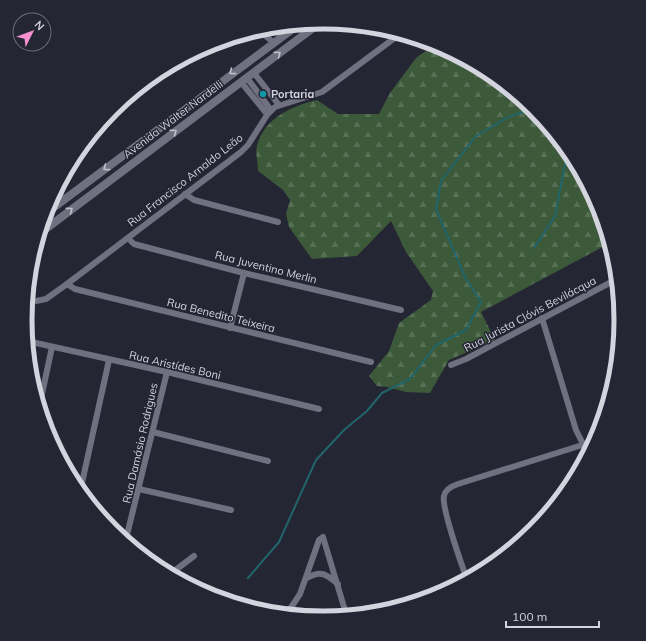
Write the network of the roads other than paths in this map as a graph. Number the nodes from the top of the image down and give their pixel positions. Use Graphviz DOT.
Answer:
graph roads {
  1 [pos="311,30"];
  2 [pos="289,31"];
  3 [pos="265,35"];
  4 [pos="394,38"];
  5 [pos="273,42"];
  6 [pos="258,53"];
  7 [pos="247,78"];
  8 [pos="273,110"];
  9 [pos="185,194"];
  10 [pos="55,206"];
  11 [pos="278,222"];
  12 [pos="47,228"];
  13 [pos="128,238"];
  14 [pos="244,273"];
  15 [pos="612,282"];
  16 [pos="67,284"];
  17 [pos="36,301"];
  18 [pos="401,310"];
  19 [pos="542,318"];
  20 [pos="230,328"];
  21 [pos="32,342"];
  22 [pos="52,347"];
  23 [pos="109,360"];
  24 [pos="371,362"];
  25 [pos="450,365"];
  26 [pos="167,372"];
  27 [pos="41,397"];
  28 [pos="319,409"];
  29 [pos="153,432"];
  30 [pos="587,443"];
  31 [pos="583,444"];
  32 [pos="268,460"];
  33 [pos="82,483"];
  34 [pos="139,489"];
  35 [pos="231,510"];
  36 [pos="128,537"];
  37 [pos="194,556"];
  38 [pos="174,571"];
  39 [pos="465,575"];
  40 [pos="307,578"];
  41 [pos="338,584"];
  42 [pos="291,610"];
  43 [pos="346,611"];
  7 -- 1 [label="street, Avenida Walter Nardelli, one-way"];
  2 -- 5 [label="street, Avenida Walter Nardelli"];
  3 -- 5 [label="street"];
  4 -- 8 [label="street"];
  5 -- 6 [label="street, Avenida Walter Nardelli"];
  6 -- 7 [label="street"];
  6 -- 10 [label="street, Avenida Walter Nardelli, one-way"];
  7 -- 8 [label="street"];
  7 -- 8 [label="street"];
  12 -- 7 [label="street, Avenida Walter Nardelli, one-way"];
  8 -- 9 [label="street, Rua Francisco Arnaldo Leão"];
  9 -- 11 [label="street"];
  9 -- 13 [label="street, Rua Francisco Arnaldo Leão"];
  13 -- 14 [label="street, Rua Juventino Merlin"];
  13 -- 16 [label="street, Rua Francisco Arnaldo Leão"];
  14 -- 18 [label="street, Rua Juventino Merlin"];
  14 -- 20 [label="street"];
  15 -- 19 [label="street, Rua Jurista Clóvis Bevilácqua"];
  16 -- 17 [label="street, Rua Francisco Arnaldo Leão"];
  16 -- 20 [label="street, Rua Benedito Teixeira"];
  19 -- 25 [label="street, Rua Jurista Clóvis Bevilácqua"];
  19 -- 31 [label="street"];
  20 -- 24 [label="street, Rua Benedito Teixeira"];
  21 -- 22 [label="street, Rua Aristídes Boni"];
  22 -- 23 [label="street, Rua Aristídes Boni"];
  22 -- 27 [label="street"];
  23 -- 26 [label="street, Rua Aristídes Boni"];
  23 -- 33 [label="street"];
  26 -- 28 [label="street, Rua Aristídes Boni"];
  26 -- 29 [label="street, Rua Damásio Rodrigues"];
  29 -- 32 [label="street"];
  29 -- 34 [label="street, Rua Damásio Rodrigues"];
  30 -- 31 [label="street"];
  31 -- 39 [label="street"];
  34 -- 35 [label="street"];
  34 -- 36 [label="street, Rua Damásio Rodrigues"];
  37 -- 38 [label="street"];
  40 -- 41 [label="street"];
  40 -- 41 [label="street"];
  40 -- 42 [label="street"];
  41 -- 43 [label="street"];
}
